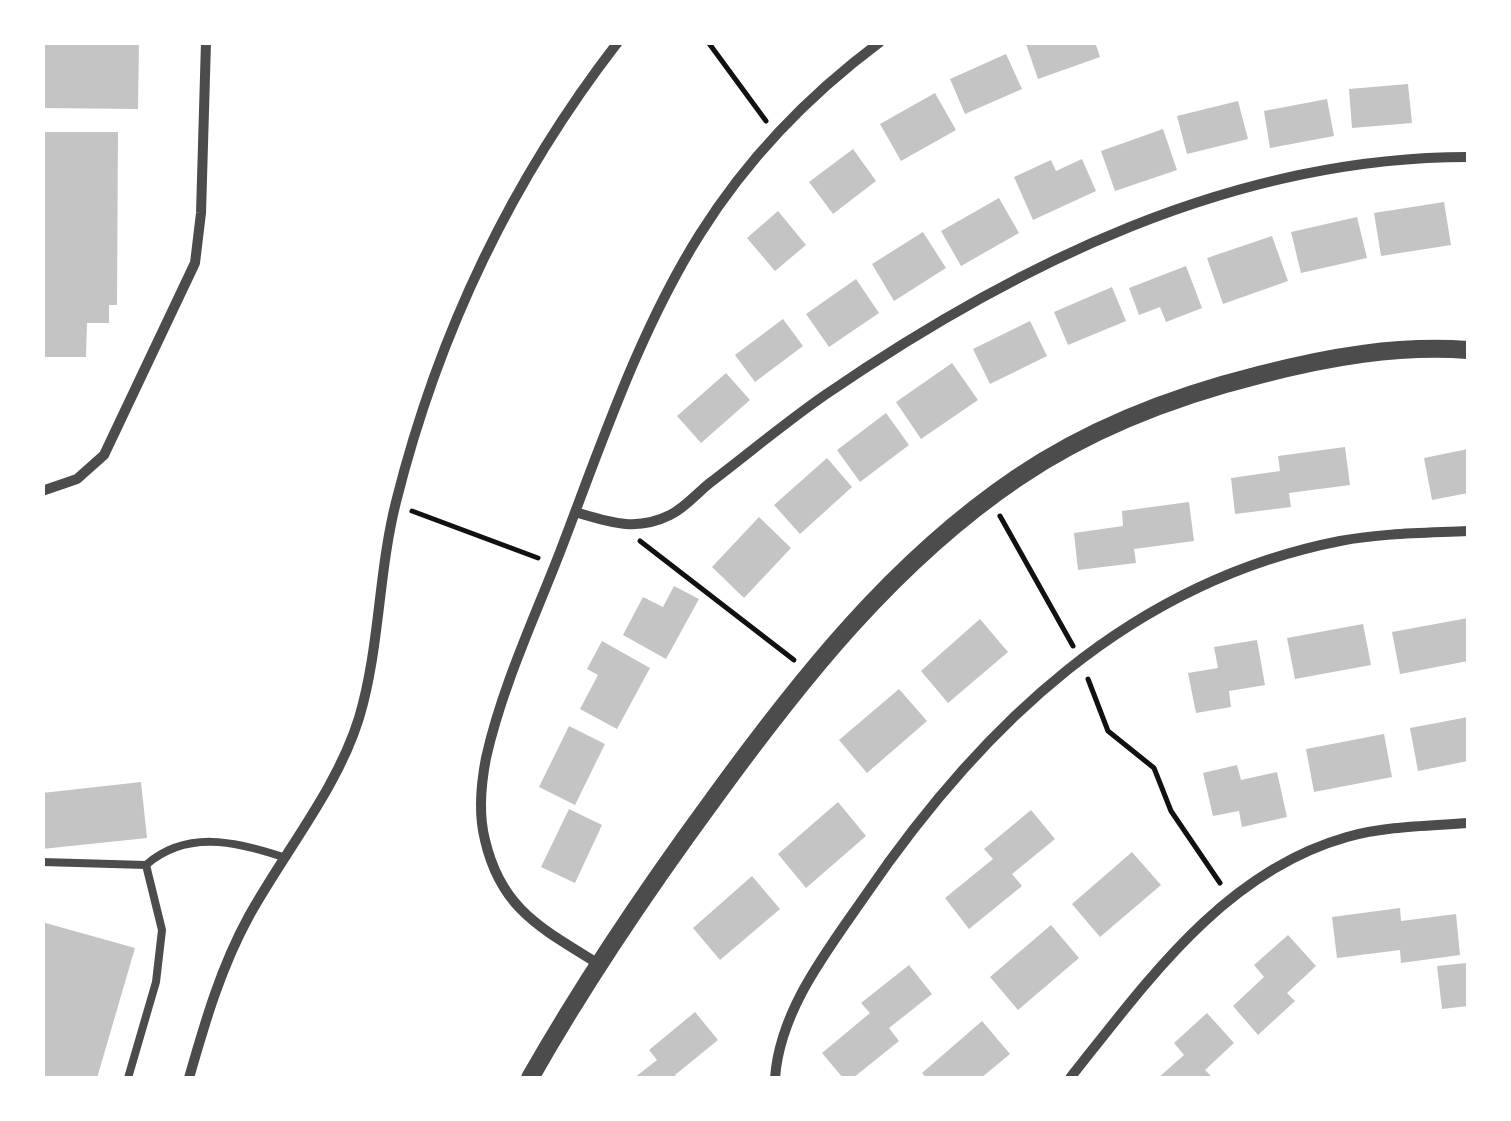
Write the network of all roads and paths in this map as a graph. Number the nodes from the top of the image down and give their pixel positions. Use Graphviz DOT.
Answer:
graph roads {
  1 [pos="206,42"];
  2 [pos="618,42"];
  3 [pos="708,42"];
  4 [pos="880,42"];
  5 [pos="776,135"];
  6 [pos="1468,157"];
  7 [pos="1468,350"];
  8 [pos="42,491"];
  9 [pos="990,498"];
  10 [pos="396,505"];
  11 [pos="575,512"];
  12 [pos="620,526"];
  13 [pos="1468,531"];
  14 [pos="555,564"];
  15 [pos="1081,660"];
  16 [pos="808,671"];
  17 [pos="1468,823"];
  18 [pos="283,857"];
  19 [pos="42,862"];
  20 [pos="146,865"];
  21 [pos="1230,898"];
  22 [pos="597,963"];
  23 [pos="128,1078"];
  24 [pos="189,1078"];
  25 [pos="530,1078"];
  26 [pos="776,1078"];
  27 [pos="1070,1078"];
  1 -- 8 [label="street"];
  2 -- 10 [label="street"];
  3 -- 5 [label="path"];
  4 -- 5 [label="street"];
  5 -- 11 [label="street"];
  6 -- 12 [label="street"];
  7 -- 9 [label="street"];
  9 -- 15 [label="path"];
  9 -- 16 [label="street"];
  10 -- 14 [label="path"];
  10 -- 18 [label="street"];
  11 -- 12 [label="street"];
  11 -- 14 [label="street"];
  12 -- 16 [label="path"];
  13 -- 15 [label="street"];
  14 -- 22 [label="street"];
  15 -- 21 [label="path"];
  15 -- 26 [label="street"];
  16 -- 22 [label="street"];
  17 -- 21 [label="street"];
  18 -- 20 [label="lane"];
  18 -- 24 [label="street"];
  19 -- 20 [label="lane"];
  20 -- 23 [label="lane"];
  21 -- 27 [label="street"];
  22 -- 25 [label="street"];
}
